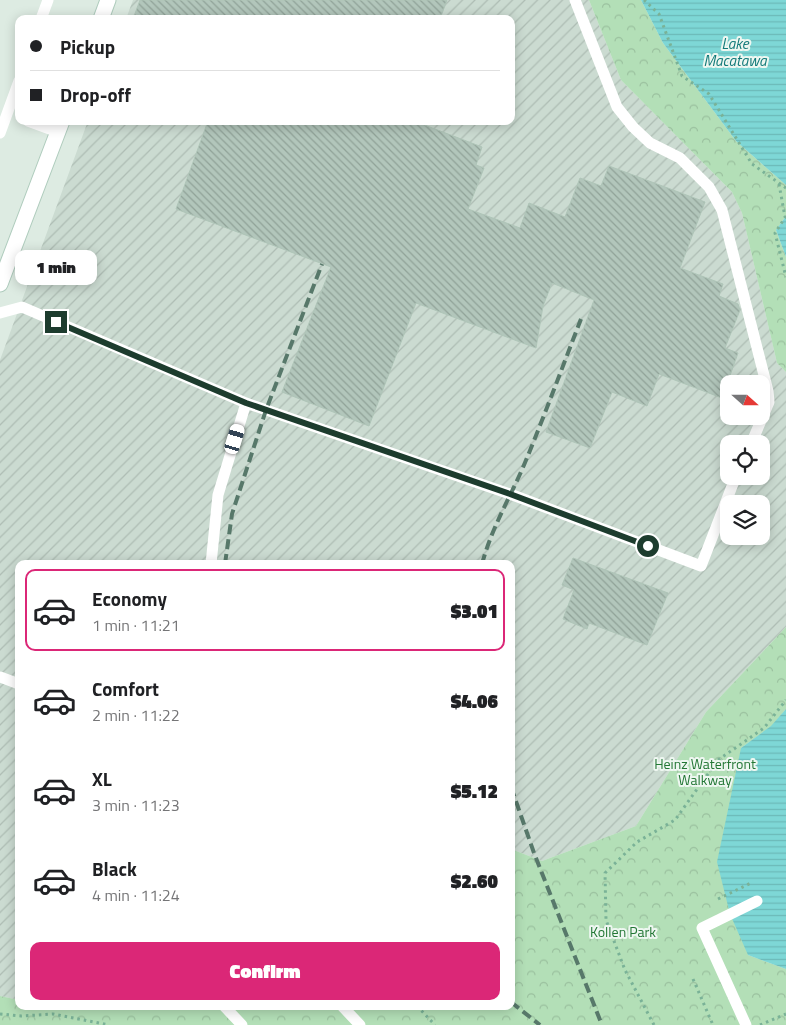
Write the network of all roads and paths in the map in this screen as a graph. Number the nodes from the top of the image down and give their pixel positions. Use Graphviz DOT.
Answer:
graph roads {
  1 [pos="48,0"];
  2 [pos="108,0"];
  3 [pos="575,0"];
  4 [pos="644,0"];
  5 [pos="42,15"];
  6 [pos="102,15"];
  7 [pos="15,92"];
  8 [pos="7,113"];
  9 [pos="15,116"];
  10 [pos="60,127"];
  11 [pos="0,133"];
  12 [pos="779,183"];
  13 [pos="786,188"];
  14 [pos="785,217"];
  15 [pos="786,278"];
  16 [pos="0,284"];
  17 [pos="0,312"];
  18 [pos="246,403"];
  19 [pos="755,435"];
  20 [pos="732,485"];
  21 [pos="211,560"];
  22 [pos="0,677"];
  23 [pos="15,683"];
  24 [pos="786,700"];
  25 [pos="753,882"];
  26 [pos="718,899"];
  27 [pos="757,902"];
  28 [pos="693,979"];
  29 [pos="228,1010"];
  30 [pos="346,1010"];
  31 [pos="421,1010"];
  32 [pos="0,1014"];
  33 [pos="786,1014"];
  34 [pos="109,1025"];
  35 [pos="242,1025"];
  36 [pos="360,1025"];
  37 [pos="435,1025"];
  38 [pos="654,1025"];
  39 [pos="713,1025"];
  40 [pos="746,1025"];
  41 [pos="760,1025"];
  1 -- 5 [label="lane"];
  2 -- 6 [label="street"];
  3 -- 19 [label="lane"];
  4 -- 12 [label="path"];
  7 -- 8 [label="lane"];
  8 -- 9 [label="lane"];
  8 -- 11 [label="lane"];
  10 -- 16 [label="street"];
  12 -- 13 [label="path"];
  12 -- 14 [label="path"];
  14 -- 15 [label="path"];
  17 -- 18 [label="lane"];
  18 -- 20 [label="lane"];
  18 -- 21 [label="lane"];
  22 -- 23 [label="lane"];
  24 -- 38 [label="path"];
  25 -- 26 [label="path"];
  27 -- 40 [label="lane"];
  28 -- 39 [label="path"];
  29 -- 35 [label="lane"];
  30 -- 36 [label="lane"];
  31 -- 37 [label="path"];
  32 -- 34 [label="path"];
  33 -- 41 [label="path"];
}
